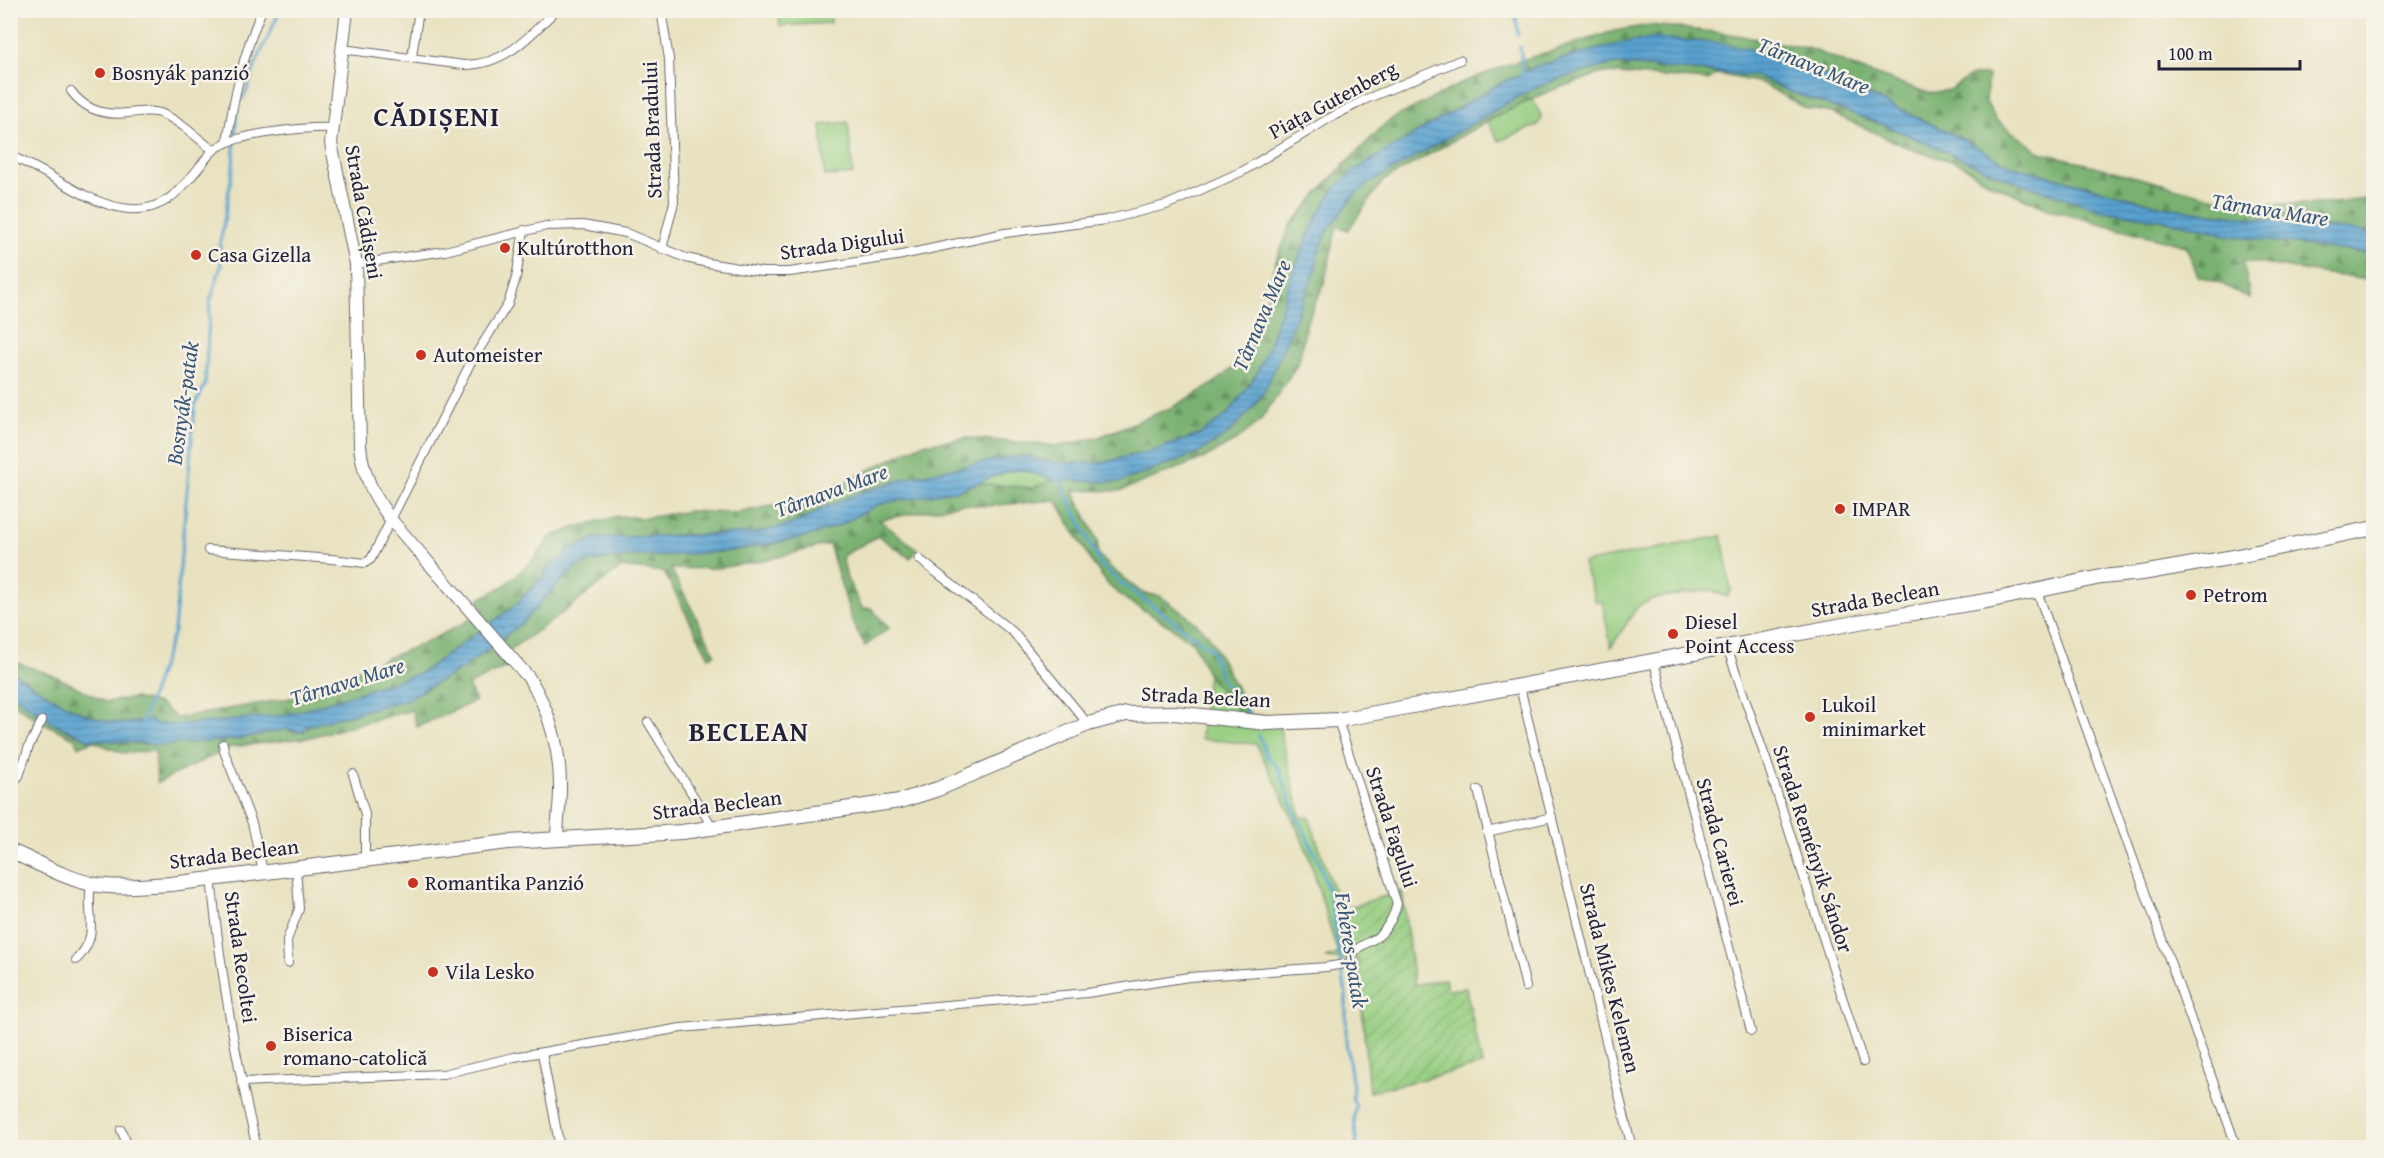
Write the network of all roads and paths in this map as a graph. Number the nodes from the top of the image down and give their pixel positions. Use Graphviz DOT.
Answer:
graph roads {
  1 [pos="262,10"];
  2 [pos="347,10"];
  3 [pos="419,10"];
  4 [pos="556,10"];
  5 [pos="661,10"];
  6 [pos="342,49"];
  7 [pos="412,57"];
  8 [pos="1460,60"];
  9 [pos="71,92"];
  10 [pos="332,129"];
  11 [pos="229,142"];
  12 [pos="213,150"];
  13 [pos="10,156"];
  14 [pos="1257,161"];
  15 [pos="524,230"];
  16 [pos="662,249"];
  17 [pos="356,264"];
  18 [pos="392,521"];
  19 [pos="2373,528"];
  20 [pos="208,550"];
  21 [pos="919,559"];
  22 [pos="2037,591"];
  23 [pos="1727,647"];
  24 [pos="1654,662"];
  25 [pos="1520,687"];
  26 [pos="1338,720"];
  27 [pos="42,721"];
  28 [pos="648,722"];
  29 [pos="1088,724"];
  30 [pos="223,744"];
  31 [pos="353,774"];
  32 [pos="10,786"];
  33 [pos="1478,790"];
  34 [pos="1552,817"];
  35 [pos="713,828"];
  36 [pos="1487,832"];
  37 [pos="557,838"];
  38 [pos="10,851"];
  39 [pos="365,860"];
  40 [pos="296,867"];
  41 [pos="263,871"];
  42 [pos="211,878"];
  43 [pos="91,884"];
  44 [pos="76,960"];
  45 [pos="288,963"];
  46 [pos="1526,987"];
  47 [pos="1751,1031"];
  48 [pos="542,1053"];
  49 [pos="1863,1062"];
  50 [pos="241,1082"];
  51 [pos="121,1130"];
  52 [pos="129,1148"];
  53 [pos="257,1148"];
  54 [pos="560,1148"];
  55 [pos="1632,1148"];
  56 [pos="2237,1148"];
  1 -- 11 [label="street"];
  2 -- 6 [label="main road, Strada Cădișeni"];
  3 -- 7 [label="street"];
  4 -- 7 [label="street"];
  5 -- 16 [label="street, Strada Bradului"];
  6 -- 7 [label="street"];
  6 -- 10 [label="main road, Strada Cădișeni"];
  8 -- 14 [label="street, Piața Gutenberg"];
  9 -- 12 [label="street"];
  10 -- 11 [label="street"];
  10 -- 17 [label="main road, Strada Cădișeni"];
  11 -- 12 [label="street"];
  12 -- 13 [label="street"];
  14 -- 16 [label="street, Strada Digului"];
  15 -- 16 [label="street, Strada Digului"];
  15 -- 17 [label="street, Strada Digului"];
  15 -- 18 [label="street"];
  17 -- 18 [label="main road, Strada Cădișeni"];
  18 -- 20 [label="street"];
  18 -- 37 [label="main road, Strada Cădișeni"];
  19 -- 22 [label="main road, Strada Beclean"];
  21 -- 29 [label="street"];
  22 -- 23 [label="main road, Strada Beclean"];
  22 -- 56 [label="street"];
  23 -- 24 [label="main road, Strada Beclean"];
  23 -- 49 [label="street, Strada Reményik Sándor"];
  24 -- 25 [label="main road, Strada Beclean"];
  24 -- 47 [label="street, Strada Carierei"];
  25 -- 26 [label="main road, Strada Beclean"];
  25 -- 34 [label="street, Strada Mikes Kelemen"];
  26 -- 29 [label="main road, Strada Beclean"];
  26 -- 48 [label="street, Strada Fagului"];
  27 -- 32 [label="street"];
  28 -- 35 [label="street"];
  29 -- 35 [label="main road, Strada Beclean"];
  30 -- 41 [label="street"];
  31 -- 39 [label="street"];
  33 -- 36 [label="street"];
  34 -- 36 [label="street"];
  34 -- 55 [label="street, Strada Mikes Kelemen"];
  35 -- 37 [label="main road, Strada Beclean"];
  36 -- 46 [label="street"];
  37 -- 39 [label="main road, Strada Beclean"];
  38 -- 43 [label="main road, Strada Beclean"];
  39 -- 40 [label="main road, Strada Beclean"];
  40 -- 41 [label="main road, Strada Beclean"];
  40 -- 45 [label="street"];
  41 -- 42 [label="main road, Strada Beclean"];
  42 -- 43 [label="main road, Strada Beclean"];
  42 -- 50 [label="street, Strada Recoltei"];
  43 -- 44 [label="street"];
  48 -- 50 [label="street"];
  48 -- 54 [label="street"];
  50 -- 53 [label="street, Strada Recoltei"];
  51 -- 52 [label="street"];
}
